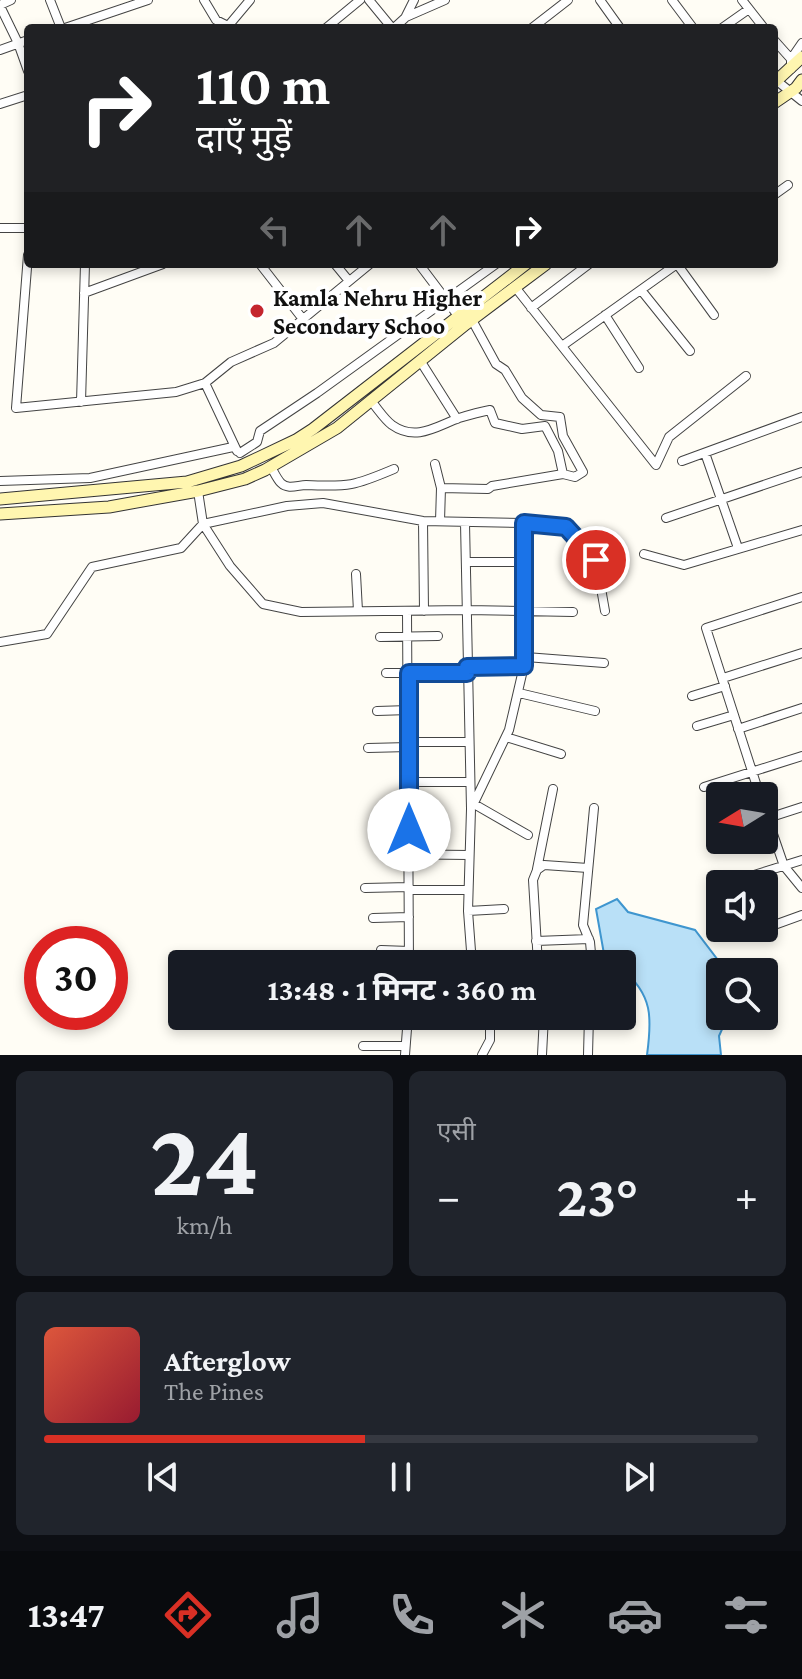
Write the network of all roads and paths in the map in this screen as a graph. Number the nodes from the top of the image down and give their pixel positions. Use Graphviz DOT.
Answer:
graph roads {
  1 [pos="11,0"];
  2 [pos="50,0"];
  3 [pos="148,0"];
  4 [pos="204,0"];
  5 [pos="250,0"];
  6 [pos="360,0"];
  7 [pos="369,0"];
  8 [pos="414,0"];
  9 [pos="445,0"];
  10 [pos="568,0"];
  11 [pos="600,0"];
  12 [pos="672,0"];
  13 [pos="742,0"];
  14 [pos="0,5"];
  15 [pos="749,9"];
  16 [pos="406,17"];
  17 [pos="61,24"];
  18 [pos="75,24"];
  19 [pos="222,24"];
  20 [pos="230,24"];
  21 [pos="331,24"];
  22 [pos="390,24"];
  23 [pos="398,24"];
  24 [pos="537,24"];
  25 [pos="617,24"];
  26 [pos="690,24"];
  27 [pos="728,24"];
  28 [pos="761,24"];
  29 [pos="24,41"];
  30 [pos="18,43"];
  31 [pos="802,43"];
  32 [pos="778,44"];
  33 [pos="0,50"];
  34 [pos="24,60"];
  35 [pos="795,62"];
  36 [pos="778,80"];
  37 [pos="802,80"];
  38 [pos="778,83"];
  39 [pos="790,92"];
  40 [pos="24,96"];
  41 [pos="778,100"];
  42 [pos="802,101"];
  43 [pos="0,104"];
  44 [pos="788,185"];
  45 [pos="778,192"];
  46 [pos="0,228"];
  47 [pos="24,228"];
  48 [pos="27,268"];
  49 [pos="85,268"];
  50 [pos="152,268"];
  51 [pos="263,268"];
  52 [pos="338,268"];
  53 [pos="365,268"];
  54 [pos="422,268"];
  55 [pos="491,268"];
  56 [pos="522,268"];
  57 [pos="541,268"];
  58 [pos="584,268"];
  59 [pos="671,268"];
  60 [pos="680,268"];
  61 [pos="349,281"];
  62 [pos="515,287"];
  63 [pos="641,290"];
  64 [pos="84,293"];
  65 [pos="448,299"];
  66 [pos="531,308"];
  67 [pos="605,315"];
  68 [pos="714,315"];
  69 [pos="302,318"];
  70 [pos="465,320"];
  71 [pos="562,346"];
  72 [pos="690,351"];
  73 [pos="421,362"];
  74 [pos="639,368"];
  75 [pos="746,376"];
  76 [pos="205,383"];
  77 [pos="371,401"];
  78 [pos="81,402"];
  79 [pos="802,417"];
  80 [pos="457,419"];
  81 [pos="236,450"];
  82 [pos="705,453"];
  83 [pos="682,461"];
  84 [pos="435,464"];
  85 [pos="241,466"];
  86 [pos="271,467"];
  87 [pos="394,469"];
  88 [pos="802,472"];
  89 [pos="563,474"];
  90 [pos="0,481"];
  91 [pos="441,488"];
  92 [pos="198,491"];
  93 [pos="0,499"];
  94 [pos="721,500"];
  95 [pos="0,514"];
  96 [pos="666,518"];
  97 [pos="423,521"];
  98 [pos="440,521"];
  99 [pos="465,523"];
  100 [pos="524,523"];
  101 [pos="203,524"];
  102 [pos="802,530"];
  103 [pos="738,548"];
  104 [pos="644,554"];
  105 [pos="466,562"];
  106 [pos="524,562"];
  107 [pos="356,574"];
  108 [pos="802,597"];
  109 [pos="467,610"];
  110 [pos="358,611"];
  111 [pos="407,611"];
  112 [pos="424,611"];
  113 [pos="524,611"];
  114 [pos="605,611"];
  115 [pos="573,612"];
  116 [pos="438,636"];
  117 [pos="380,637"];
  118 [pos="408,637"];
  119 [pos="0,642"];
  120 [pos="802,653"];
  121 [pos="525,661"];
  122 [pos="604,663"];
  123 [pos="467,670"];
  124 [pos="386,673"];
  125 [pos="409,673"];
  126 [pos="724,682"];
  127 [pos="519,693"];
  128 [pos="692,696"];
  129 [pos="802,708"];
  130 [pos="409,710"];
  131 [pos="377,711"];
  132 [pos="595,711"];
  133 [pos="734,715"];
  134 [pos="697,726"];
  135 [pos="738,729"];
  136 [pos="506,737"];
  137 [pos="469,742"];
  138 [pos="409,744"];
  139 [pos="368,748"];
  140 [pos="561,754"];
  141 [pos="802,756"];
  142 [pos="751,772"];
  143 [pos="409,782"];
  144 [pos="470,782"];
  145 [pos="755,782"];
  146 [pos="704,787"];
  147 [pos="553,789"];
  148 [pos="472,807"];
  149 [pos="802,807"];
  150 [pos="594,808"];
  151 [pos="778,815"];
  152 [pos="528,835"];
  153 [pos="778,850"];
  154 [pos="382,854"];
  155 [pos="409,854"];
  156 [pos="469,855"];
  157 [pos="802,860"];
  158 [pos="784,866"];
  159 [pos="588,868"];
  160 [pos="537,870"];
  161 [pos="771,870"];
  162 [pos="365,888"];
  163 [pos="802,888"];
  164 [pos="409,889"];
  165 [pos="467,890"];
  166 [pos="504,909"];
  167 [pos="468,911"];
  168 [pos="802,915"];
  169 [pos="409,917"];
  170 [pos="373,918"];
  171 [pos="778,924"];
  172 [pos="589,939"];
  173 [pos="536,941"];
  174 [pos="409,950"];
  175 [pos="471,950"];
  176 [pos="537,950"];
  177 [pos="590,950"];
  178 [pos="407,1030"];
  179 [pos="490,1030"];
  180 [pos="543,1030"];
  181 [pos="589,1030"];
  182 [pos="363,1046"];
  183 [pos="405,1050"];
  184 [pos="482,1055"];
  185 [pos="542,1055"];
  186 [pos="588,1055"];
  1 -- 14 [label="street"];
  2 -- 17 [label="street"];
  3 -- 18 [label="street"];
  4 -- 19 [label="street"];
  5 -- 20 [label="street"];
  6 -- 21 [label="street"];
  7 -- 22 [label="street"];
  8 -- 16 [label="street"];
  9 -- 16 [label="street"];
  10 -- 24 [label="street"];
  11 -- 25 [label="street"];
  12 -- 26 [label="street"];
  13 -- 15 [label="street"];
  14 -- 30 [label="street"];
  15 -- 27 [label="street"];
  15 -- 28 [label="street"];
  16 -- 23 [label="street"];
  29 -- 30 [label="street"];
  30 -- 33 [label="street"];
  30 -- 34 [label="street"];
  31 -- 35 [label="street"];
  32 -- 35 [label="street"];
  35 -- 36 [label="main road"];
  37 -- 39 [label="main road"];
  38 -- 39 [label="street"];
  39 -- 41 [label="main road"];
  39 -- 42 [label="street"];
  40 -- 43 [label="street"];
  44 -- 45 [label="street"];
  46 -- 47 [label="street"];
  48 -- 78 [label="street"];
  49 -- 64 [label="street"];
  50 -- 64 [label="street"];
  51 -- 69 [label="street"];
  52 -- 61 [label="street"];
  53 -- 61 [label="street"];
  54 -- 65 [label="street"];
  55 -- 65 [label="street"];
  56 -- 70 [label="main road"];
  57 -- 62 [label="main road"];
  58 -- 66 [label="street"];
  59 -- 63 [label="street"];
  60 -- 68 [label="street"];
  61 -- 69 [label="street"];
  62 -- 66 [label="street"];
  62 -- 70 [label="main road"];
  63 -- 67 [label="street"];
  63 -- 72 [label="street"];
  64 -- 78 [label="street"];
  65 -- 70 [label="street"];
  65 -- 81 [label="street"];
  66 -- 71 [label="street"];
  67 -- 71 [label="street"];
  67 -- 74 [label="street"];
  69 -- 76 [label="street"];
  70 -- 73 [label="main road"];
  70 -- 85 [label="main road"];
  70 -- 89 [label="street"];
  71 -- 75 [label="street"];
  73 -- 77 [label="main road"];
  73 -- 80 [label="street"];
  76 -- 78 [label="street"];
  76 -- 81 [label="street"];
  77 -- 80 [label="street"];
  77 -- 86 [label="main road"];
  79 -- 82 [label="street"];
  80 -- 89 [label="street"];
  81 -- 85 [label="street"];
  81 -- 90 [label="street"];
  82 -- 83 [label="street"];
  82 -- 94 [label="street"];
  84 -- 91 [label="street"];
  85 -- 93 [label="main road"];
  86 -- 87 [label="street"];
  86 -- 92 [label="main road"];
  88 -- 94 [label="street"];
  89 -- 91 [label="street"];
  91 -- 98 [label="street"];
  92 -- 95 [label="main road"];
  92 -- 101 [label="street"];
  94 -- 96 [label="street"];
  94 -- 103 [label="street"];
  97 -- 98 [label="street"];
  97 -- 101 [label="street"];
  97 -- 112 [label="street"];
  98 -- 99 [label="street"];
  99 -- 100 [label="street"];
  99 -- 105 [label="street"];
  100 -- 106 [label="street"];
  100 -- 114 [label="street"];
  101 -- 110 [label="street"];
  101 -- 119 [label="street"];
  102 -- 103 [label="street"];
  103 -- 104 [label="street"];
  105 -- 106 [label="street"];
  105 -- 109 [label="street"];
  106 -- 113 [label="street"];
  107 -- 110 [label="street"];
  108 -- 126 [label="street"];
  109 -- 112 [label="street"];
  109 -- 113 [label="street"];
  109 -- 123 [label="street"];
  110 -- 111 [label="street"];
  111 -- 112 [label="street"];
  111 -- 118 [label="street"];
  113 -- 115 [label="street"];
  113 -- 121 [label="street"];
  116 -- 118 [label="street"];
  117 -- 118 [label="street"];
  118 -- 125 [label="street"];
  120 -- 126 [label="street"];
  121 -- 122 [label="street"];
  121 -- 123 [label="street"];
  121 -- 127 [label="street"];
  123 -- 125 [label="street"];
  123 -- 137 [label="street"];
  124 -- 125 [label="street"];
  125 -- 130 [label="street"];
  126 -- 128 [label="street"];
  126 -- 133 [label="street"];
  127 -- 132 [label="street"];
  127 -- 136 [label="street"];
  129 -- 135 [label="street"];
  130 -- 131 [label="street"];
  130 -- 138 [label="street"];
  133 -- 134 [label="street"];
  133 -- 135 [label="street"];
  135 -- 142 [label="street"];
  136 -- 140 [label="street"];
  136 -- 148 [label="street"];
  137 -- 138 [label="street"];
  137 -- 144 [label="street"];
  138 -- 139 [label="street"];
  138 -- 143 [label="street"];
  141 -- 142 [label="street"];
  142 -- 145 [label="street"];
  142 -- 146 [label="street"];
  143 -- 144 [label="street"];
  143 -- 155 [label="street"];
  144 -- 148 [label="street"];
  147 -- 160 [label="street"];
  148 -- 152 [label="street"];
  148 -- 156 [label="street"];
  149 -- 151 [label="street"];
  150 -- 159 [label="street"];
  153 -- 158 [label="street"];
  154 -- 155 [label="street"];
  155 -- 156 [label="street"];
  155 -- 164 [label="street"];
  156 -- 165 [label="street"];
  157 -- 158 [label="street"];
  158 -- 161 [label="street"];
  158 -- 163 [label="street"];
  159 -- 160 [label="street"];
  159 -- 172 [label="street"];
  160 -- 173 [label="street"];
  162 -- 164 [label="street"];
  164 -- 165 [label="street"];
  164 -- 169 [label="street"];
  165 -- 167 [label="street"];
  166 -- 167 [label="street"];
  167 -- 175 [label="street"];
  168 -- 171 [label="street"];
  169 -- 170 [label="street"];
  169 -- 174 [label="street"];
  172 -- 173 [label="street"];
  172 -- 177 [label="street"];
  173 -- 176 [label="street"];
  178 -- 183 [label="street"];
  179 -- 184 [label="street"];
  180 -- 185 [label="street"];
  181 -- 186 [label="street"];
  182 -- 183 [label="street"];
}
